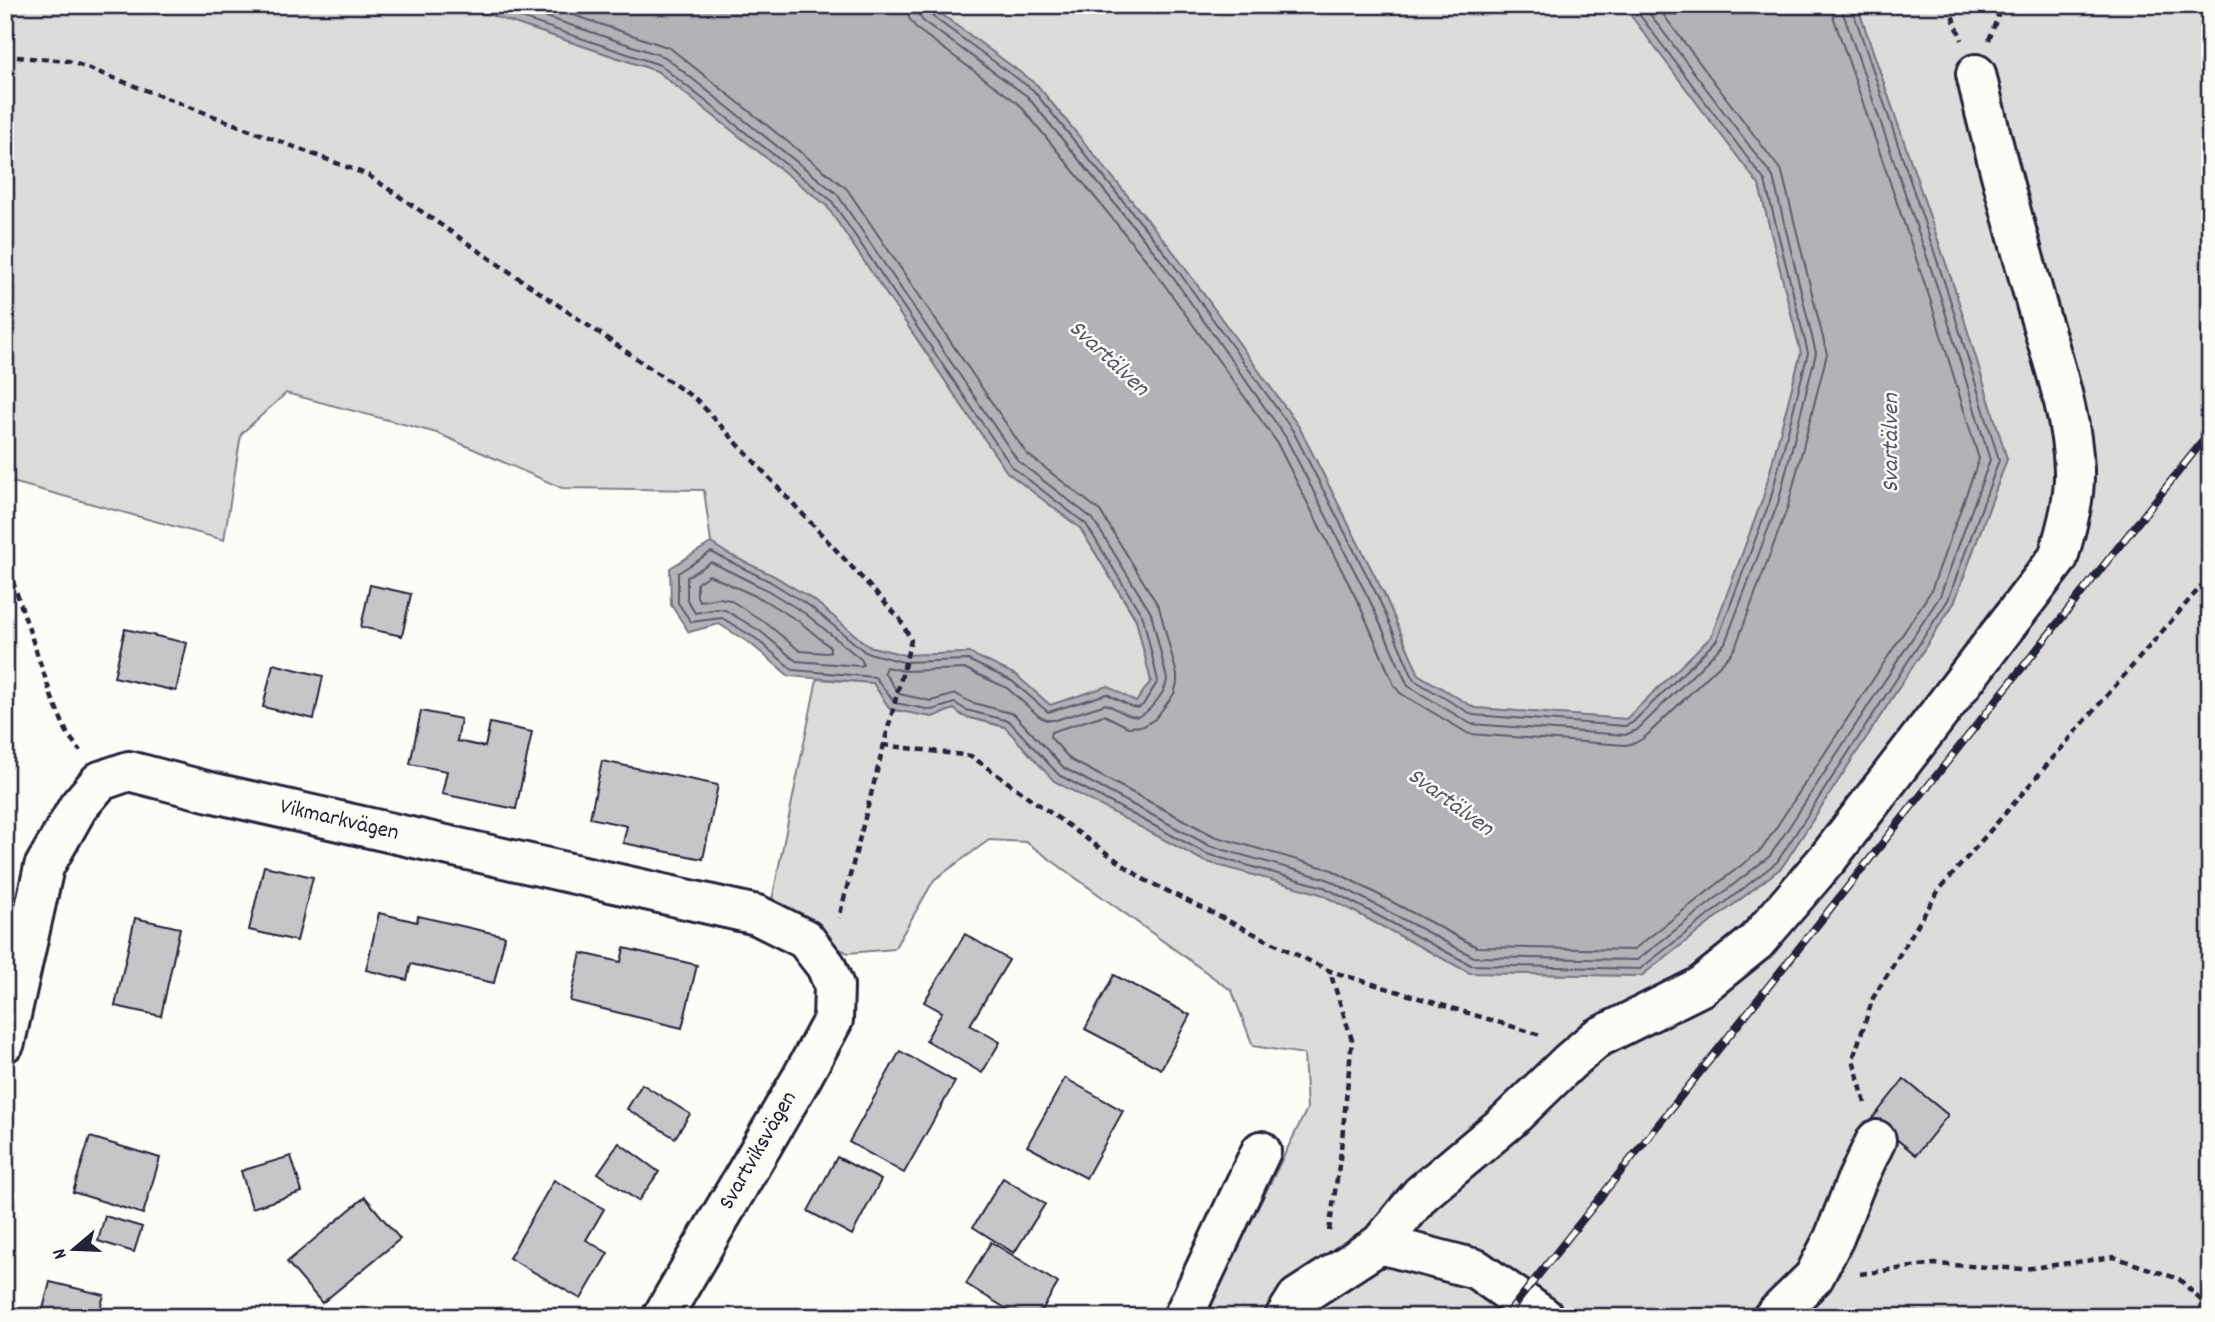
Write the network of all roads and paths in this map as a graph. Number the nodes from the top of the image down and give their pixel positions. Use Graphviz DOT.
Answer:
graph roads {
  1 [pos="5,56"];
  2 [pos="1976,74"];
  3 [pos="5,558"];
  4 [pos="2210,576"];
  5 [pos="883,745"];
  6 [pos="100,781"];
  7 [pos="1330,971"];
  8 [pos="829,972"];
  9 [pos="5,1042"];
  10 [pos="1585,1049"];
  11 [pos="1875,1140"];
  12 [pos="1261,1151"];
  13 [pos="1381,1244"];
  14 [pos="1847,1276"];
  15 [pos="1322,1281"];
  16 [pos="2210,1309"];
  17 [pos="662,1317"];
  18 [pos="1183,1317"];
  19 [pos="1285,1317"];
  20 [pos="1544,1317"];
  21 [pos="1773,1317"];
  1 -- 5 [label="path"];
  2 -- 10 [label="street"];
  3 -- 6 [label="path"];
  4 -- 11 [label="path"];
  5 -- 7 [label="path"];
  5 -- 8 [label="path"];
  6 -- 8 [label="street, Vikmarkvägen"];
  6 -- 9 [label="street"];
  7 -- 10 [label="path"];
  7 -- 15 [label="path"];
  8 -- 17 [label="street, Svartviksvägen"];
  10 -- 13 [label="street"];
  11 -- 21 [label="street"];
  12 -- 18 [label="street"];
  13 -- 15 [label="street"];
  13 -- 20 [label="street"];
  14 -- 16 [label="path"];
  15 -- 19 [label="street"];
}
